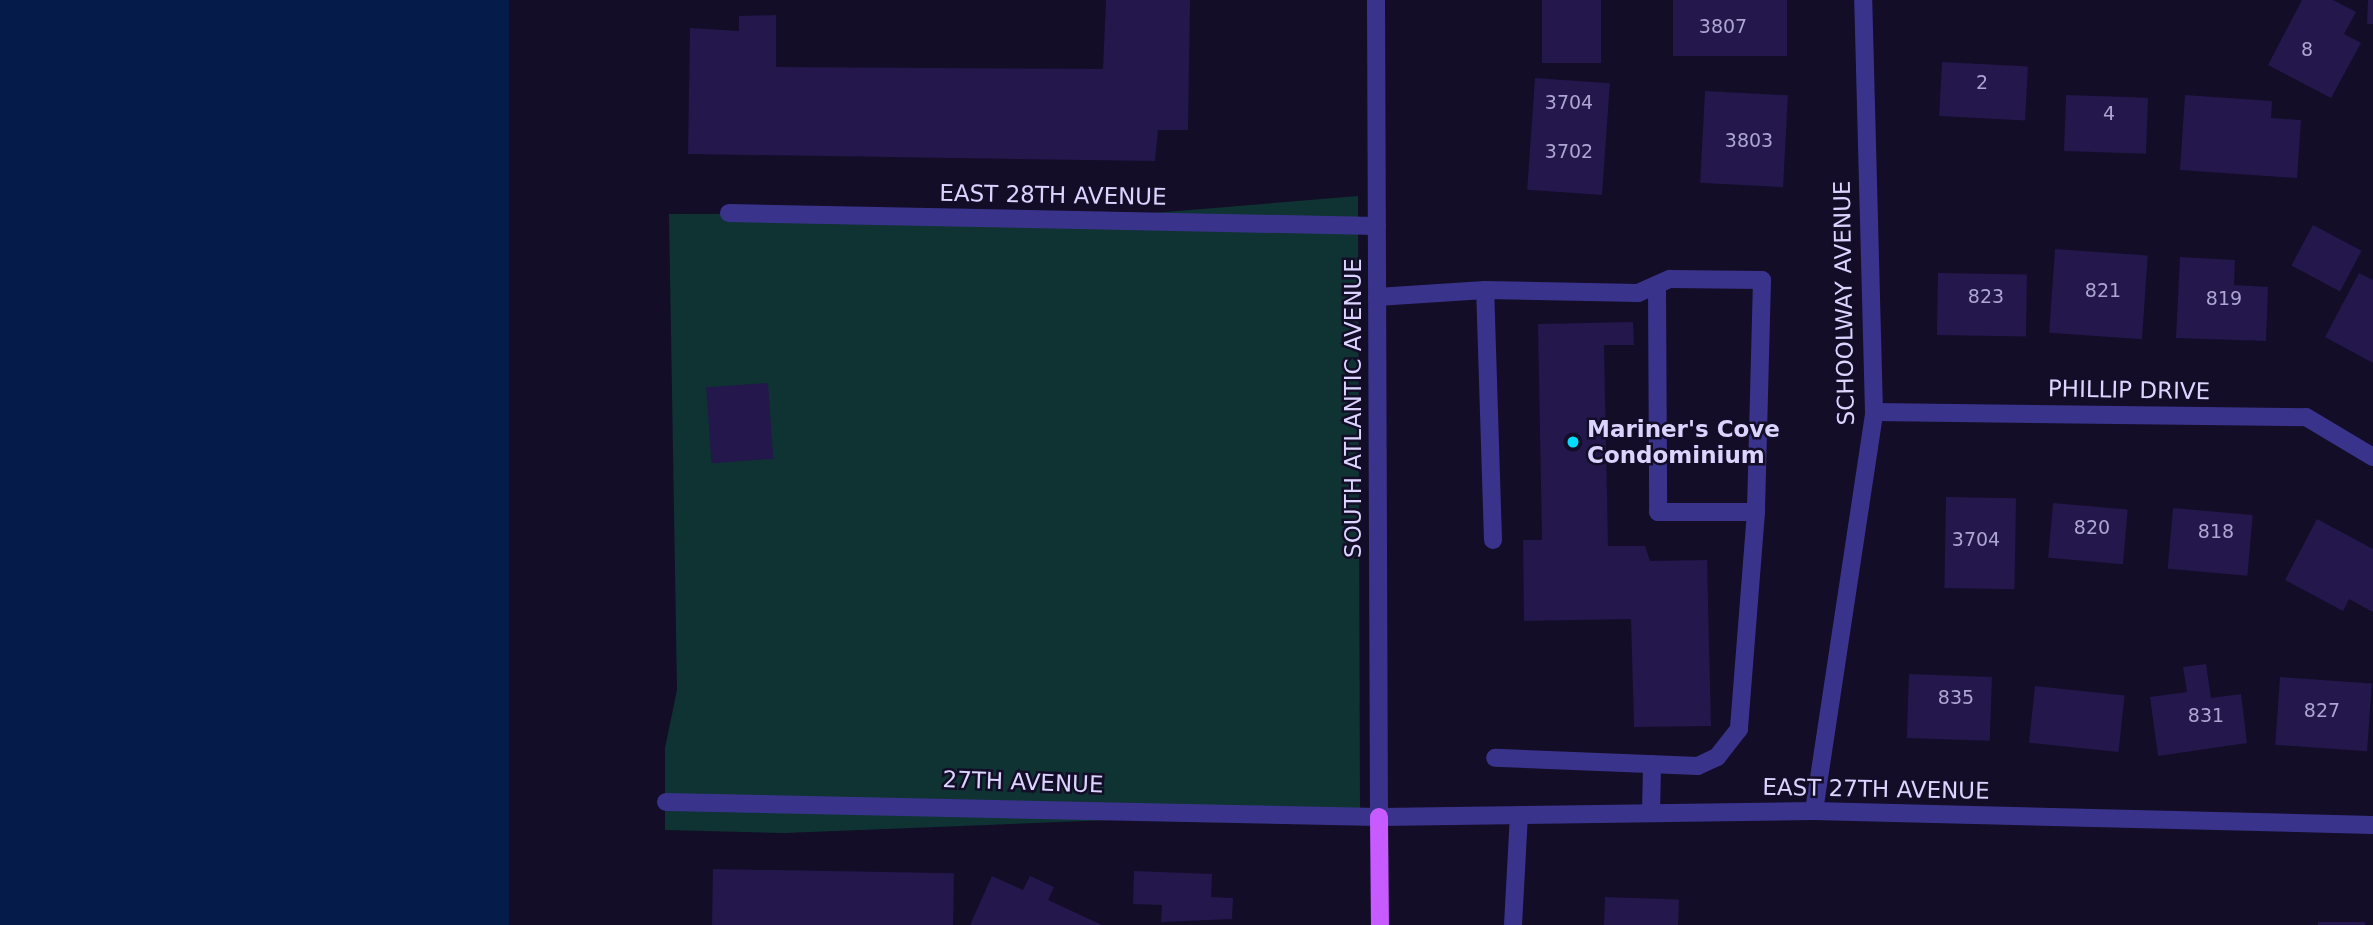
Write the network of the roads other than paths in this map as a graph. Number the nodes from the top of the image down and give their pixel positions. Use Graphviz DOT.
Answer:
graph roads {
  1 [pos="1376,0"];
  2 [pos="1863,0"];
  3 [pos="729,213"];
  4 [pos="1377,226"];
  5 [pos="1657,285"];
  6 [pos="1485,290"];
  7 [pos="1377,297"];
  8 [pos="1874,412"];
  9 [pos="2373,457"];
  10 [pos="1756,512"];
  11 [pos="1493,540"];
  12 [pos="1495,758"];
  13 [pos="1652,764"];
  14 [pos="666,802"];
  15 [pos="1814,811"];
  16 [pos="1651,813"];
  17 [pos="1519,815"];
  18 [pos="1379,817"];
  19 [pos="2373,825"];
  20 [pos="1380,925"];
  21 [pos="1513,925"];
  1 -- 4 [label="street, SOUTH ATLANTIC AVENUE"];
  2 -- 8 [label="street, SCHOOLWAY AVENUE"];
  3 -- 4 [label="street, EAST 28TH AVENUE"];
  4 -- 7 [label="street, SOUTH ATLANTIC AVENUE"];
  5 -- 6 [label="street"];
  5 -- 10 [label="street"];
  5 -- 10 [label="street"];
  6 -- 7 [label="street"];
  6 -- 11 [label="street"];
  7 -- 18 [label="street, SOUTH ATLANTIC AVENUE"];
  8 -- 9 [label="street, PHILLIP DRIVE"];
  8 -- 15 [label="street, SCHOOLWAY AVENUE"];
  10 -- 13 [label="street"];
  12 -- 13 [label="street"];
  13 -- 16 [label="street"];
  14 -- 18 [label="street, 27TH AVENUE"];
  15 -- 16 [label="street, EAST 27TH AVENUE"];
  15 -- 19 [label="street, EAST 27TH AVENUE"];
  16 -- 17 [label="street, EAST 27TH AVENUE"];
  17 -- 18 [label="street, EAST 27TH AVENUE"];
  17 -- 21 [label="street"];
  18 -- 20 [label="main road"];
}
